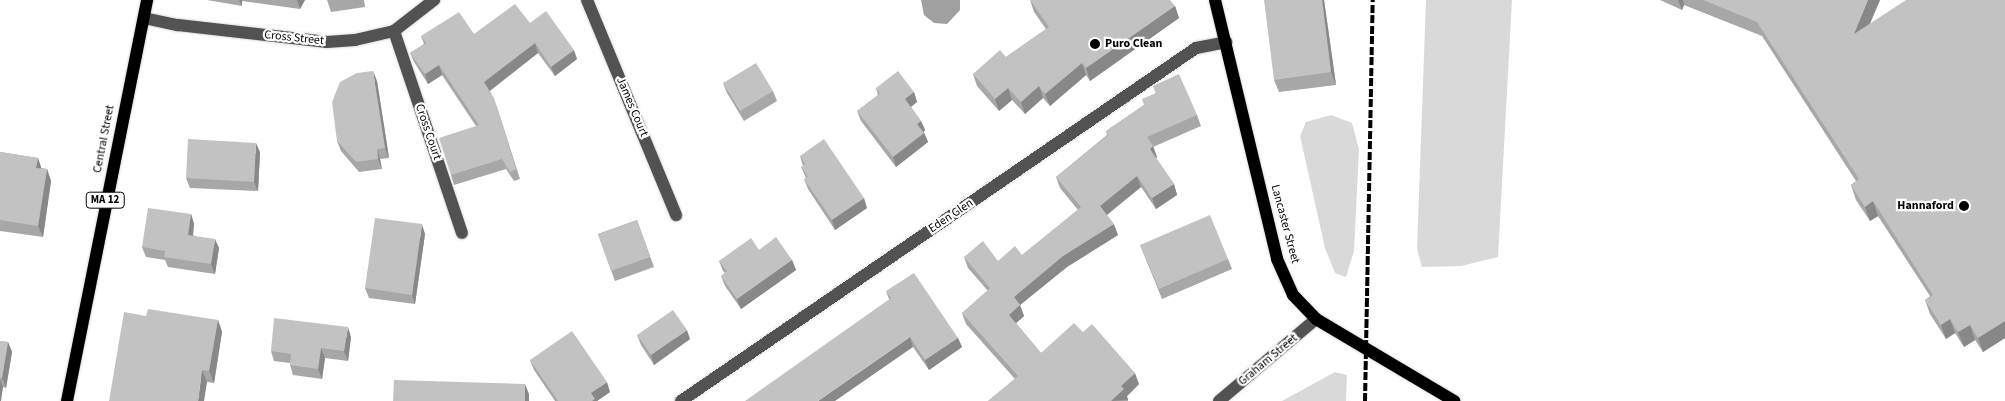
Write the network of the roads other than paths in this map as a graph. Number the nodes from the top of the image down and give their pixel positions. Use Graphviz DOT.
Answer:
graph roads {
  1 [pos="147,0"];
  2 [pos="434,0"];
  3 [pos="587,0"];
  4 [pos="1215,0"];
  5 [pos="144,18"];
  6 [pos="394,31"];
  7 [pos="1226,42"];
  8 [pos="676,215"];
  9 [pos="462,233"];
  10 [pos="1316,319"];
  11 [pos="67,401"];
  12 [pos="681,401"];
  13 [pos="1219,401"];
  14 [pos="1454,401"];
  1 -- 5 [label="main road, Central Street / MA 12"];
  2 -- 6 [label="street, Cross Street"];
  3 -- 8 [label="street, James Court"];
  4 -- 7 [label="main road, Lancaster Street"];
  5 -- 6 [label="street, Cross Street"];
  5 -- 11 [label="main road, Central Street / MA 12"];
  6 -- 9 [label="street, Cross Court"];
  7 -- 10 [label="main road, Lancaster Street"];
  7 -- 12 [label="street, Eden Glen"];
  10 -- 13 [label="street, Graham Street"];
  10 -- 14 [label="main road, Lancaster Street"];
}
